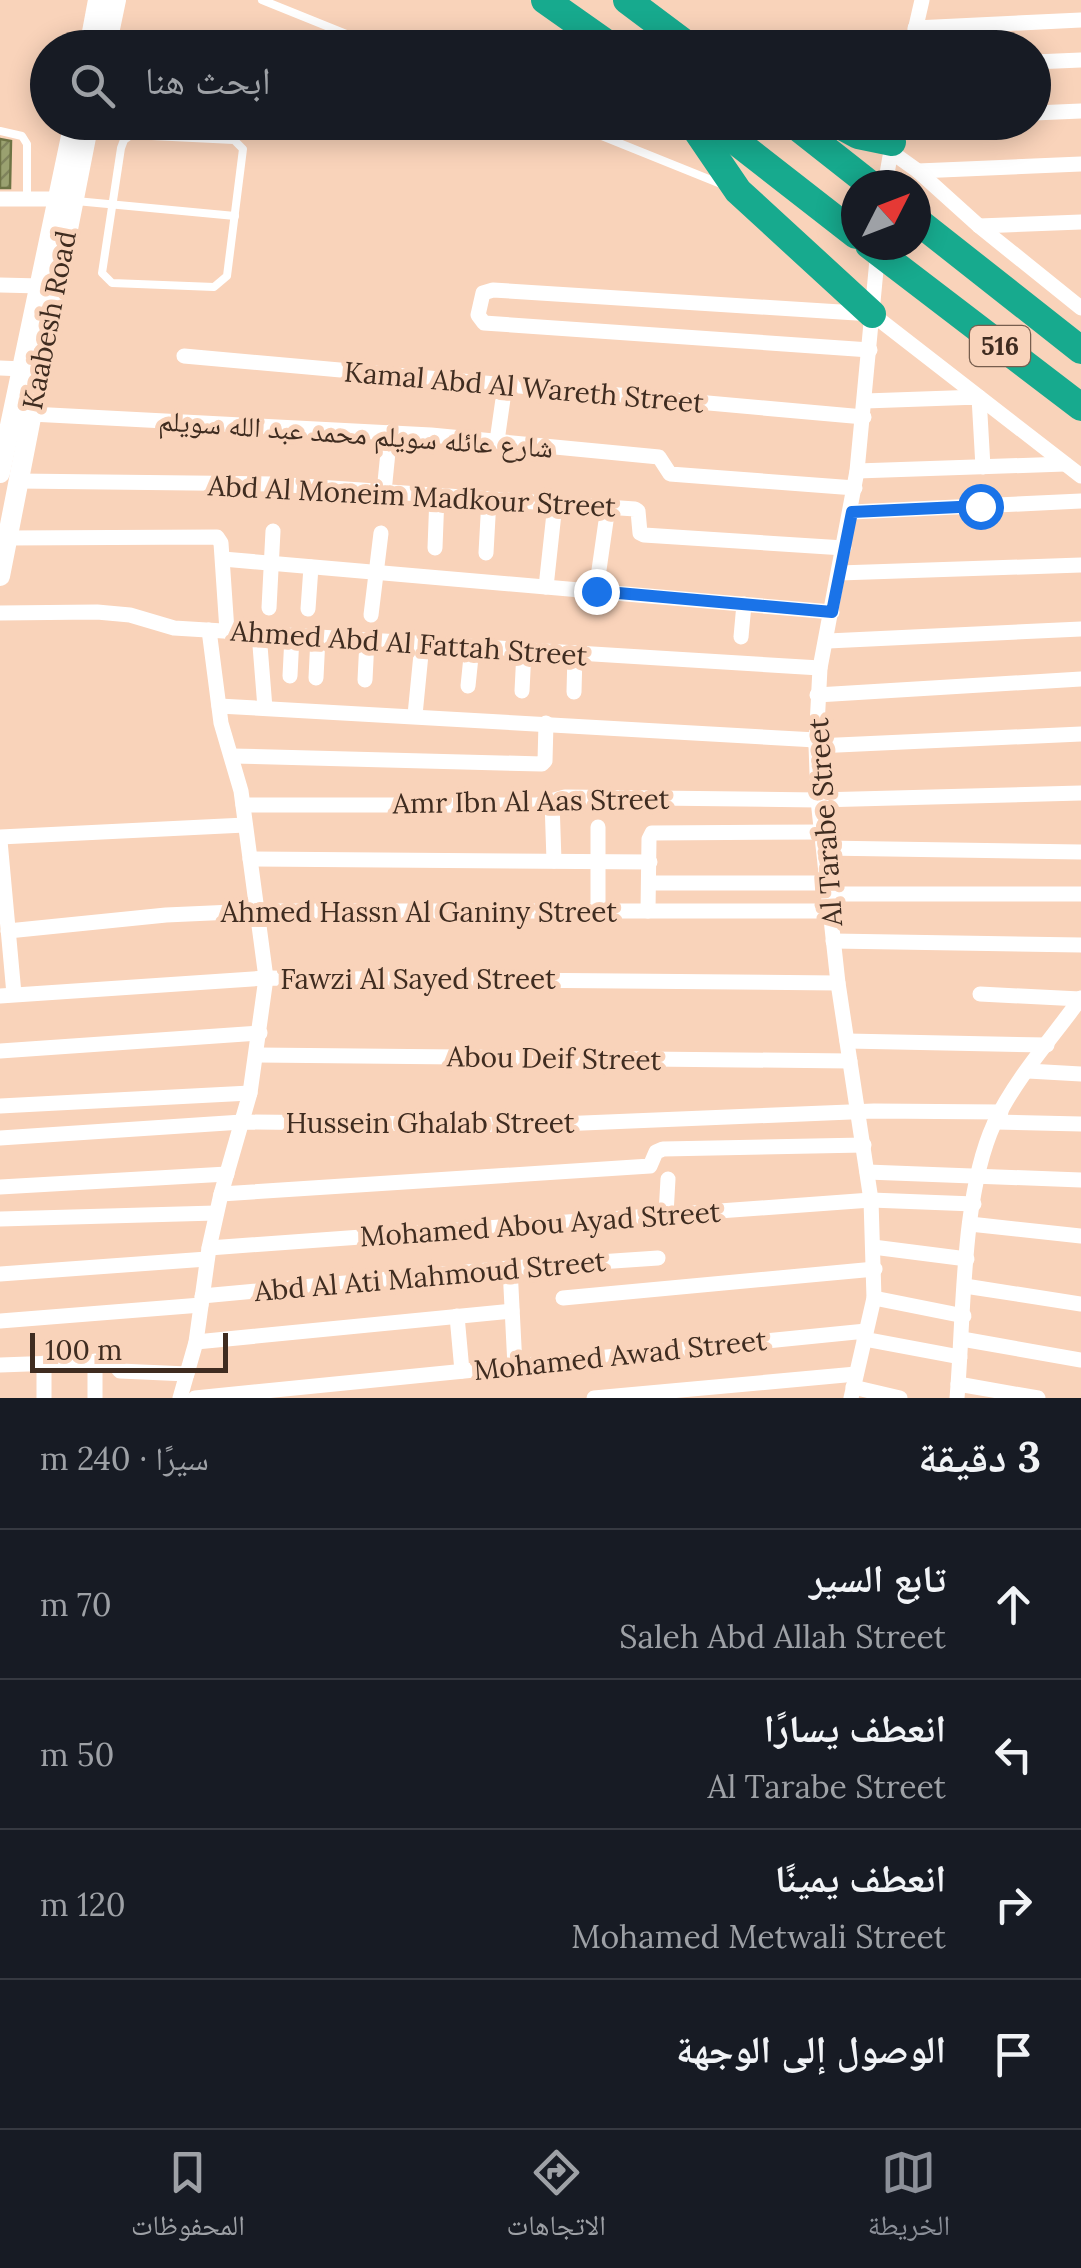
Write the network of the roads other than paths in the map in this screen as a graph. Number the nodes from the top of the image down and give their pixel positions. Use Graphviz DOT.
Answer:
graph roads {
  1 [pos="98,0"];
  2 [pos="116,0"];
  3 [pos="262,0"];
  4 [pos="545,0"];
  5 [pos="627,0"];
  6 [pos="922,0"];
  7 [pos="1081,20"];
  8 [pos="916,28"];
  9 [pos="92,30"];
  10 [pos="110,30"];
  11 [pos="336,30"];
  12 [pos="588,30"];
  13 [pos="666,30"];
  14 [pos="1081,60"];
  15 [pos="1051,61"];
  16 [pos="1081,110"];
  17 [pos="1051,111"];
  18 [pos="0,131"];
  19 [pos="72,140"];
  20 [pos="84,140"];
  21 [pos="124,140"];
  22 [pos="234,140"];
  23 [pos="612,140"];
  24 [pos="703,140"];
  25 [pos="735,140"];
  26 [pos="817,140"];
  27 [pos="891,140"];
  28 [pos="894,140"];
  29 [pos="1081,164"];
  30 [pos="860,170"];
  31 [pos="884,170"];
  32 [pos="917,170"];
  33 [pos="931,170"];
  34 [pos="931,183"];
  35 [pos="738,191"];
  36 [pos="0,198"];
  37 [pos="27,199"];
  38 [pos="66,200"];
  39 [pos="113,204"];
  40 [pos="236,216"];
  41 [pos="1081,222"];
  42 [pos="841,223"];
  43 [pos="979,226"];
  44 [pos="931,232"];
  45 [pos="877,260"];
  46 [pos="888,260"];
  47 [pos="0,284"];
  48 [pos="41,286"];
  49 [pos="1081,290"];
  50 [pos="1060,292"];
  51 [pos="1081,308"];
  52 [pos="872,314"];
  53 [pos="870,350"];
  54 [pos="1081,350"];
  55 [pos="184,356"];
  56 [pos="0,368"];
  57 [pos="23,368"];
  58 [pos="505,385"];
  59 [pos="978,397"];
  60 [pos="1081,407"];
  61 [pos="864,409"];
  62 [pos="31,414"];
  63 [pos="390,432"];
  64 [pos="4,441"];
  65 [pos="497,441"];
  66 [pos="1065,464"];
  67 [pos="984,467"];
  68 [pos="857,470"];
  69 [pos="1081,476"];
  70 [pos="9,477"];
  71 [pos="855,488"];
  72 [pos="384,492"];
  73 [pos="437,495"];
  74 [pos="489,499"];
  75 [pos="1081,501"];
  76 [pos="555,504"];
  77 [pos="608,507"];
  78 [pos="852,512"];
  79 [pos="273,532"];
  80 [pos="381,533"];
  81 [pos="7,538"];
  82 [pos="435,548"];
  83 [pos="844,548"];
  84 [pos="486,553"];
  85 [pos="222,559"];
  86 [pos="271,564"];
  87 [pos="1,565"];
  88 [pos="1081,565"];
  89 [pos="311,567"];
  90 [pos="839,573"];
  91 [pos="376,574"];
  92 [pos="546,587"];
  93 [pos="596,591"];
  94 [pos="744,604"];
  95 [pos="270,608"];
  96 [pos="308,609"];
  97 [pos="832,612"];
  98 [pos="0,614"];
  99 [pos="371,616"];
  100 [pos="1081,629"];
  101 [pos="218,630"];
  102 [pos="259,634"];
  103 [pos="292,636"];
  104 [pos="318,637"];
  105 [pos="741,637"];
  106 [pos="367,640"];
  107 [pos="828,641"];
  108 [pos="422,644"];
  109 [pos="472,647"];
  110 [pos="524,651"];
  111 [pos="576,654"];
  112 [pos="820,668"];
  113 [pos="290,676"];
  114 [pos="316,678"];
  115 [pos="1081,679"];
  116 [pos="365,680"];
  117 [pos="468,686"];
  118 [pos="522,690"];
  119 [pos="574,692"];
  120 [pos="818,696"];
  121 [pos="219,706"];
  122 [pos="266,708"];
  123 [pos="415,715"];
  124 [pos="546,723"];
  125 [pos="1081,734"];
  126 [pos="816,743"];
  127 [pos="232,756"];
  128 [pos="1081,793"];
  129 [pos="818,800"];
  130 [pos="552,802"];
  131 [pos="243,805"];
  132 [pos="246,825"];
  133 [pos="598,827"];
  134 [pos="0,839"];
  135 [pos="824,840"];
  136 [pos="1081,852"];
  137 [pos="250,859"];
  138 [pos="554,861"];
  139 [pos="598,861"];
  140 [pos="650,862"];
  141 [pos="650,883"];
  142 [pos="1081,894"];
  143 [pos="829,896"];
  144 [pos="598,911"];
  145 [pos="648,911"];
  146 [pos="256,912"];
  147 [pos="8,931"];
  148 [pos="834,941"];
  149 [pos="1081,945"];
  150 [pos="266,978"];
  151 [pos="838,982"];
  152 [pos="980,994"];
  153 [pos="7,995"];
  154 [pos="1081,998"];
  155 [pos="260,1034"];
  156 [pos="847,1041"];
  157 [pos="1047,1045"];
  158 [pos="0,1051"];
  159 [pos="258,1054"];
  160 [pos="850,1061"];
  161 [pos="1028,1071"];
  162 [pos="1081,1074"];
  163 [pos="250,1092"];
  164 [pos="0,1106"];
  165 [pos="860,1114"];
  166 [pos="998,1117"];
  167 [pos="242,1122"];
  168 [pos="1081,1124"];
  169 [pos="0,1138"];
  170 [pos="864,1145"];
  171 [pos="867,1172"];
  172 [pos="227,1174"];
  173 [pos="980,1176"];
  174 [pos="668,1180"];
  175 [pos="1081,1180"];
  176 [pos="0,1187"];
  177 [pos="220,1194"];
  178 [pos="871,1200"];
  179 [pos="974,1204"];
  180 [pos="216,1213"];
  181 [pos="666,1214"];
  182 [pos="0,1219"];
  183 [pos="970,1224"];
  184 [pos="1081,1236"];
  185 [pos="874,1247"];
  186 [pos="208,1253"];
  187 [pos="658,1258"];
  188 [pos="968,1259"];
  189 [pos="510,1268"];
  190 [pos="875,1269"];
  191 [pos="0,1274"];
  192 [pos="965,1286"];
  193 [pos="564,1298"];
  194 [pos="874,1298"];
  195 [pos="202,1301"];
  196 [pos="1081,1304"];
  197 [pos="512,1311"];
  198 [pos="458,1316"];
  199 [pos="964,1316"];
  200 [pos="0,1320"];
  201 [pos="865,1335"];
  202 [pos="962,1339"];
  203 [pos="196,1342"];
  204 [pos="960,1357"];
  205 [pos="1081,1360"];
  206 [pos="95,1362"];
  207 [pos="44,1364"];
  208 [pos="0,1365"];
  209 [pos="515,1366"];
  210 [pos="462,1371"];
  211 [pos="187,1374"];
  212 [pos="853,1386"];
  213 [pos="958,1391"];
  214 [pos="44,1398"];
  215 [pos="95,1398"];
  216 [pos="180,1398"];
  217 [pos="194,1398"];
  218 [pos="594,1398"];
  219 [pos="900,1398"];
  220 [pos="1038,1398"];
  1 -- 9 [label="street"];
  2 -- 10 [label="street"];
  3 -- 11 [label="lane"];
  4 -- 12 [label="highway"];
  5 -- 13 [label="highway"];
  6 -- 8 [label="street"];
  7 -- 8 [label="street"];
  14 -- 15 [label="street"];
  16 -- 17 [label="street"];
  18 -- 37 [label="lane"];
  19 -- 38 [label="street, Kaabesh Road"];
  20 -- 38 [label="street, Kaabesh Road"];
  21 -- 39 [label="lane"];
  22 -- 40 [label="lane"];
  23 -- 35 [label="lane"];
  24 -- 35 [label="highway"];
  25 -- 42 [label="highway"];
  26 -- 30 [label="highway"];
  27 -- 31 [label="street"];
  28 -- 32 [label="street"];
  29 -- 33 [label="street"];
  34 -- 43 [label="street"];
  35 -- 52 [label="highway"];
  36 -- 37 [label="street"];
  37 -- 38 [label="street"];
  38 -- 39 [label="lane"];
  38 -- 48 [label="street, Kaabesh Road"];
  38 -- 62 [label="street, Kaabesh Road"];
  39 -- 40 [label="lane"];
  39 -- 40 [label="lane"];
  41 -- 43 [label="street"];
  43 -- 50 [label="street"];
  44 -- 54 [label="highway, 516"];
  45 -- 52 [label="street, Al Tarabe Street"];
  46 -- 60 [label="highway, 516"];
  47 -- 48 [label="street"];
  48 -- 57 [label="street, Kaabesh Road"];
  49 -- 50 [label="street"];
  50 -- 51 [label="street"];
  52 -- 53 [label="street, Al Tarabe Street"];
  52 -- 53 [label="street"];
  52 -- 59 [label="street"];
  53 -- 61 [label="street, Al Tarabe Street"];
  55 -- 58 [label="street, Kamal Abd Al Wareth Street"];
  56 -- 57 [label="street"];
  57 -- 64 [label="street, Kaabesh Road"];
  58 -- 61 [label="street, Kamal Abd Al Wareth Street"];
  58 -- 65 [label="street"];
  59 -- 61 [label="street, Kamal Abd Al Wareth Street"];
  59 -- 66 [label="street"];
  59 -- 67 [label="street"];
  61 -- 68 [label="street, Al Tarabe Street"];
  62 -- 63 [label="street, شارع عائله سويلم محمد عبد الله سويلم"];
  62 -- 70 [label="street, Kaabesh Road"];
  63 -- 65 [label="street, شارع عائله سويلم محمد عبد الله سويلم"];
  63 -- 72 [label="street"];
  64 -- 70 [label="street, Kaabesh Road"];
  65 -- 71 [label="street, شارع عائله سويلم محمد عبد الله سويلم"];
  66 -- 67 [label="street"];
  66 -- 69 [label="street"];
  67 -- 68 [label="street"];
  68 -- 71 [label="street, Al Tarabe Street"];
  70 -- 72 [label="street, Abd Al Moneim Madkour Street"];
  70 -- 81 [label="street, Kaabesh Road"];
  71 -- 78 [label="street, Al Tarabe Street"];
  72 -- 73 [label="street, Abd Al Moneim Madkour Street"];
  73 -- 74 [label="street, Abd Al Moneim Madkour Street"];
  73 -- 82 [label="street"];
  74 -- 76 [label="street, Abd Al Moneim Madkour Street"];
  74 -- 84 [label="street"];
  75 -- 78 [label="street"];
  76 -- 77 [label="street, Abd Al Moneim Madkour Street"];
  76 -- 92 [label="street"];
  77 -- 83 [label="street, Abd Al Moneim Madkour Street"];
  77 -- 93 [label="street"];
  78 -- 83 [label="street, Al Tarabe Street"];
  79 -- 86 [label="street"];
  80 -- 91 [label="street"];
  81 -- 85 [label="street"];
  81 -- 87 [label="street, Kaabesh Road"];
  83 -- 90 [label="street, Al Tarabe Street"];
  85 -- 86 [label="street"];
  85 -- 101 [label="street"];
  86 -- 89 [label="street"];
  86 -- 95 [label="street"];
  88 -- 90 [label="street"];
  89 -- 91 [label="street"];
  89 -- 96 [label="street"];
  90 -- 97 [label="street, Al Tarabe Street"];
  91 -- 92 [label="street"];
  91 -- 99 [label="street"];
  92 -- 93 [label="street"];
  93 -- 94 [label="street"];
  94 -- 97 [label="street"];
  94 -- 105 [label="street"];
  97 -- 107 [label="street, Al Tarabe Street"];
  98 -- 101 [label="street, Ahmed Abd Al Fattah Street"];
  100 -- 107 [label="street"];
  101 -- 102 [label="street, Ahmed Abd Al Fattah Street"];
  101 -- 121 [label="street"];
  102 -- 103 [label="street, Ahmed Abd Al Fattah Street"];
  102 -- 122 [label="street"];
  103 -- 104 [label="street, Ahmed Abd Al Fattah Street"];
  103 -- 113 [label="street"];
  104 -- 106 [label="street, Ahmed Abd Al Fattah Street"];
  104 -- 114 [label="street"];
  106 -- 108 [label="street, Ahmed Abd Al Fattah Street"];
  106 -- 116 [label="street"];
  107 -- 112 [label="street, Al Tarabe Street"];
  108 -- 109 [label="street, Ahmed Abd Al Fattah Street"];
  108 -- 123 [label="street"];
  109 -- 110 [label="street, Ahmed Abd Al Fattah Street"];
  109 -- 117 [label="street"];
  110 -- 111 [label="street, Ahmed Abd Al Fattah Street"];
  110 -- 118 [label="street"];
  111 -- 112 [label="street, Ahmed Abd Al Fattah Street"];
  111 -- 119 [label="street"];
  112 -- 120 [label="street, Al Tarabe Street"];
  115 -- 120 [label="street"];
  120 -- 126 [label="street, Al Tarabe Street"];
  121 -- 122 [label="street"];
  121 -- 127 [label="street"];
  122 -- 123 [label="street"];
  123 -- 124 [label="street"];
  124 -- 126 [label="street"];
  124 -- 127 [label="street"];
  125 -- 126 [label="street"];
  126 -- 129 [label="street, Al Tarabe Street"];
  127 -- 131 [label="street"];
  128 -- 129 [label="street, Amr Ibn Al Aas Street"];
  129 -- 130 [label="street, Amr Ibn Al Aas Street"];
  129 -- 135 [label="street, Al Tarabe Street"];
  130 -- 131 [label="street, Amr Ibn Al Aas Street"];
  130 -- 138 [label="street"];
  131 -- 132 [label="street"];
  132 -- 134 [label="street"];
  132 -- 137 [label="street"];
  133 -- 139 [label="street"];
  134 -- 147 [label="street"];
  135 -- 136 [label="street"];
  135 -- 140 [label="street"];
  135 -- 143 [label="street, Al Tarabe Street"];
  137 -- 138 [label="street"];
  137 -- 146 [label="street"];
  138 -- 139 [label="street"];
  139 -- 140 [label="street"];
  139 -- 144 [label="street"];
  140 -- 141 [label="street"];
  141 -- 143 [label="street"];
  141 -- 145 [label="street"];
  142 -- 143 [label="street"];
  143 -- 145 [label="street, Ahmed Hassn Al Ganiny Street"];
  143 -- 148 [label="street, Al Tarabe Street"];
  144 -- 145 [label="street, Ahmed Hassn Al Ganiny Street"];
  144 -- 146 [label="street, Ahmed Hassn Al Ganiny Street"];
  146 -- 147 [label="street, Ahmed Hassn Al Ganiny Street"];
  146 -- 150 [label="street"];
  147 -- 153 [label="street"];
  148 -- 149 [label="street"];
  148 -- 151 [label="street, Al Tarabe Street"];
  150 -- 151 [label="street, Fawzi Al Sayed Street"];
  150 -- 153 [label="street, Fawzi Al Sayed Street"];
  150 -- 155 [label="street"];
  151 -- 156 [label="street, Al Tarabe Street"];
  152 -- 154 [label="street"];
  154 -- 157 [label="street"];
  155 -- 158 [label="street"];
  155 -- 159 [label="street"];
  156 -- 157 [label="street"];
  156 -- 160 [label="street, Al Tarabe Street"];
  157 -- 161 [label="street"];
  159 -- 160 [label="street, Abou Deif Street"];
  159 -- 163 [label="street"];
  160 -- 165 [label="street, Al Tarabe Street"];
  161 -- 162 [label="street"];
  161 -- 166 [label="street"];
  163 -- 164 [label="street"];
  163 -- 167 [label="street"];
  165 -- 166 [label="street, Hussein Ghalab Street"];
  165 -- 167 [label="street, Hussein Ghalab Street"];
  165 -- 170 [label="street, Al Tarabe Street"];
  166 -- 168 [label="street, Hussein Ghalab Street"];
  166 -- 173 [label="street"];
  167 -- 169 [label="street, Hussein Ghalab Street"];
  167 -- 172 [label="street"];
  170 -- 171 [label="street, Al Tarabe Street"];
  170 -- 177 [label="street"];
  171 -- 173 [label="street"];
  171 -- 178 [label="street, Al Tarabe Street"];
  172 -- 176 [label="street"];
  172 -- 177 [label="street"];
  173 -- 175 [label="street"];
  173 -- 179 [label="street"];
  174 -- 181 [label="street"];
  177 -- 180 [label="street"];
  178 -- 179 [label="street, Mohamed Abou Ayad Street"];
  178 -- 181 [label="street, Mohamed Abou Ayad Street"];
  178 -- 185 [label="street, Al Tarabe Street"];
  179 -- 183 [label="street"];
  180 -- 182 [label="street"];
  180 -- 186 [label="street"];
  181 -- 186 [label="street, Mohamed Abou Ayad Street"];
  183 -- 184 [label="street"];
  183 -- 188 [label="street"];
  185 -- 188 [label="street"];
  185 -- 190 [label="street, Al Tarabe Street"];
  186 -- 191 [label="street, Mohamed Abou Ayad Street"];
  186 -- 195 [label="street"];
  187 -- 189 [label="street, Abd Al Ati Mahmoud Street"];
  188 -- 192 [label="street"];
  189 -- 195 [label="street, Abd Al Ati Mahmoud Street"];
  189 -- 197 [label="street"];
  190 -- 193 [label="street"];
  190 -- 194 [label="street, Al Tarabe Street"];
  192 -- 196 [label="street"];
  192 -- 199 [label="street"];
  194 -- 199 [label="street"];
  194 -- 201 [label="street, Al Tarabe Street"];
  195 -- 200 [label="street, Abd Al Ati Mahmoud Street"];
  195 -- 203 [label="street"];
  197 -- 198 [label="street"];
  197 -- 209 [label="street"];
  198 -- 203 [label="street"];
  198 -- 210 [label="street"];
  199 -- 202 [label="street"];
  201 -- 204 [label="street, Mohamed Awad Street"];
  201 -- 209 [label="street, Mohamed Awad Street"];
  201 -- 212 [label="street, Al Tarabe Street"];
  202 -- 204 [label="street"];
  202 -- 205 [label="street"];
  203 -- 211 [label="street"];
  204 -- 213 [label="street"];
  206 -- 207 [label="street"];
  206 -- 211 [label="street"];
  206 -- 215 [label="street"];
  207 -- 208 [label="street"];
  207 -- 214 [label="street"];
  209 -- 210 [label="street, Mohamed Awad Street"];
  210 -- 217 [label="street, Mohamed Awad Street"];
  211 -- 216 [label="street"];
  212 -- 218 [label="street"];
  212 -- 219 [label="street"];
  213 -- 220 [label="street"];
}
